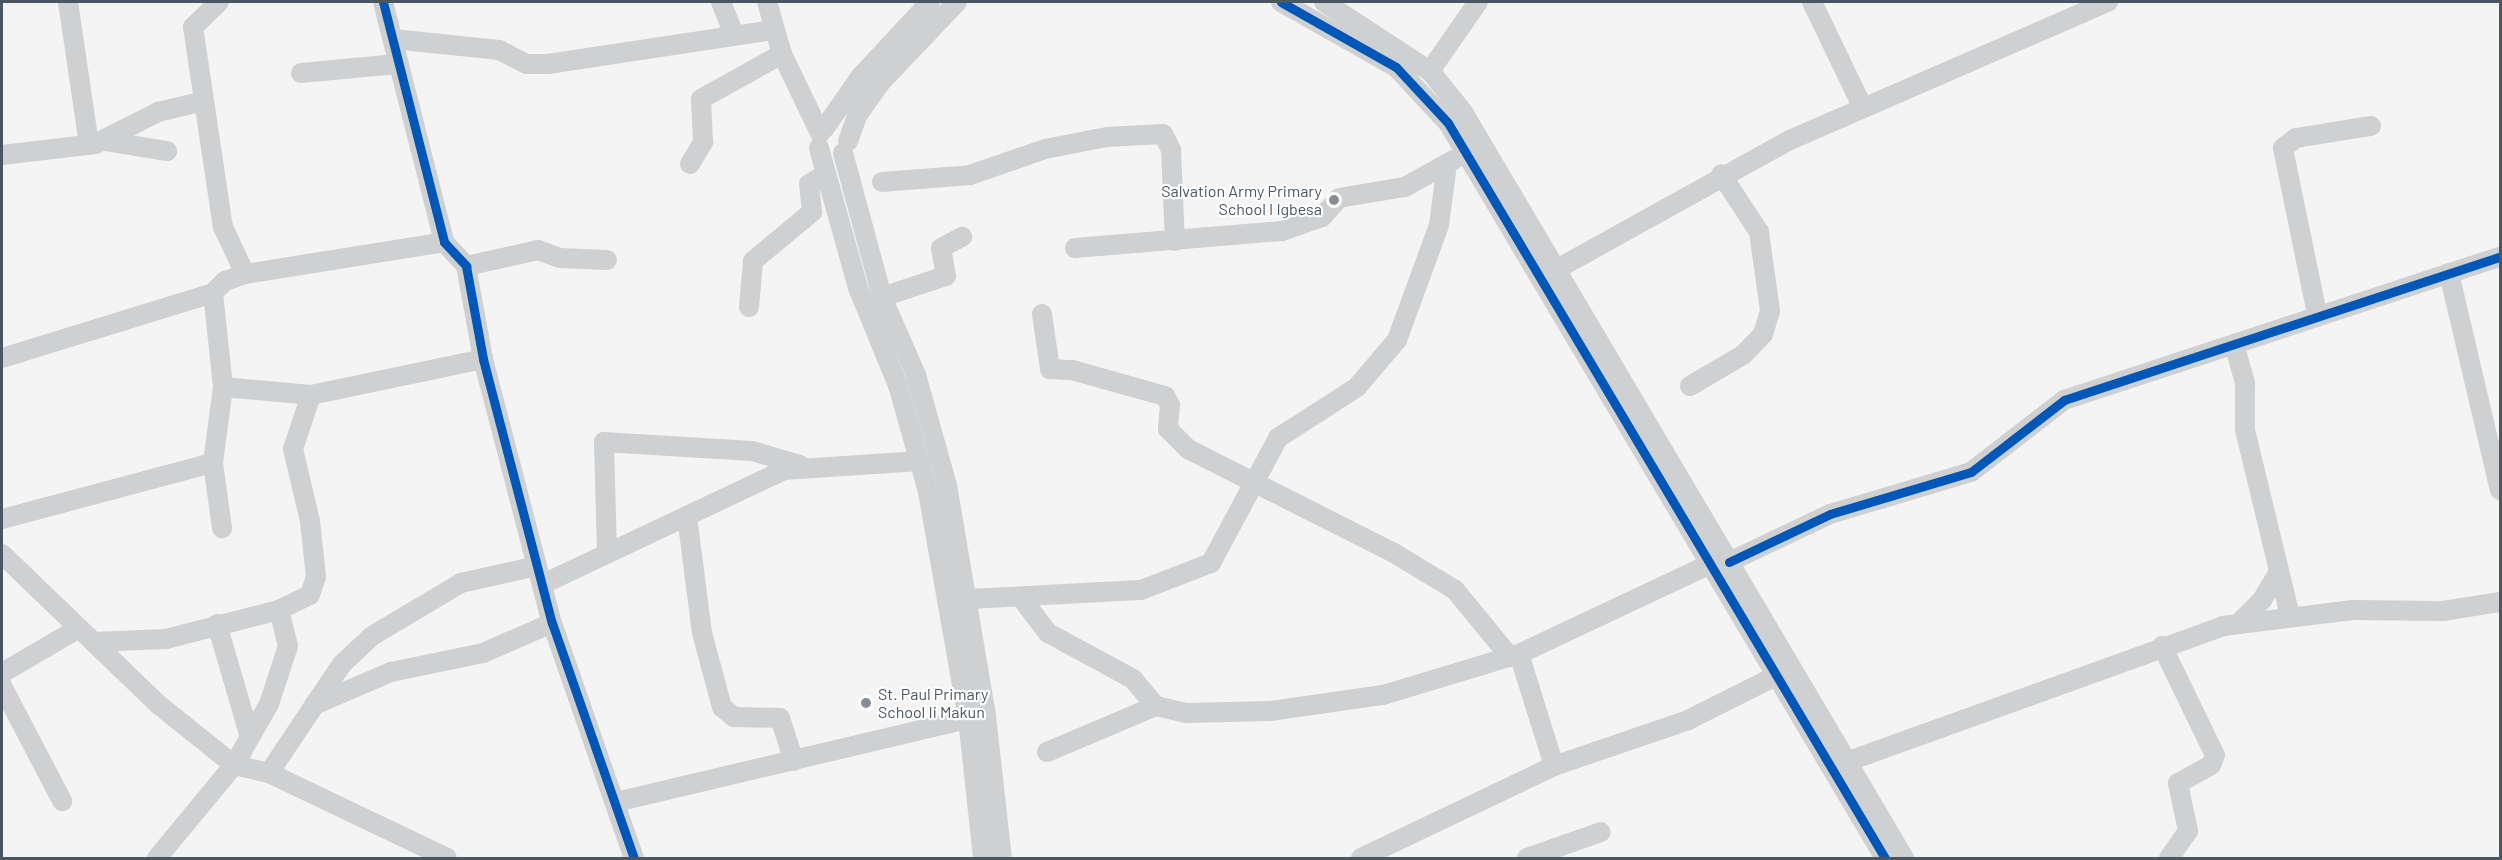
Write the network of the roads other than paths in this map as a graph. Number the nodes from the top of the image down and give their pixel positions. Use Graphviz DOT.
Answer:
graph roads {
  1 [pos="68,2"];
  2 [pos="219,2"];
  3 [pos="383,2"];
  4 [pos="721,2"];
  5 [pos="767,2"];
  6 [pos="930,2"];
  7 [pos="957,2"];
  8 [pos="1281,2"];
  9 [pos="1323,2"];
  10 [pos="1478,2"];
  11 [pos="1812,2"];
  12 [pos="2108,2"];
  13 [pos="774,30"];
  14 [pos="734,35"];
  15 [pos="393,39"];
  16 [pos="782,54"];
  17 [pos="397,64"];
  18 [pos="1430,72"];
  19 [pos="301,73"];
  20 [pos="204,101"];
  21 [pos="1862,106"];
  22 [pos="2371,126"];
  23 [pos="821,136"];
  24 [pos="97,143"];
  25 [pos="845,147"];
  26 [pos="167,151"];
  27 [pos="1465,152"];
  28 [pos="2,155"];
  29 [pos="690,164"];
  30 [pos="1448,164"];
  31 [pos="1721,174"];
  32 [pos="824,175"];
  33 [pos="882,182"];
  34 [pos="962,237"];
  35 [pos="444,242"];
  36 [pos="1175,242"];
  37 [pos="1075,248"];
  38 [pos="2500,257"];
  39 [pos="607,260"];
  40 [pos="466,266"];
  41 [pos="1557,269"];
  42 [pos="2449,273"];
  43 [pos="245,274"];
  44 [pos="213,293"];
  45 [pos="882,297"];
  46 [pos="749,307"];
  47 [pos="1042,314"];
  48 [pos="2317,314"];
  49 [pos="2234,344"];
  50 [pos="2,358"];
  51 [pos="483,359"];
  52 [pos="1690,386"];
  53 [pos="223,387"];
  54 [pos="311,395"];
  55 [pos="2496,444"];
  56 [pos="920,461"];
  57 [pos="213,463"];
  58 [pos="800,465"];
  59 [pos="1255,481"];
  60 [pos="2500,490"];
  61 [pos="687,516"];
  62 [pos="2,519"];
  63 [pos="222,528"];
  64 [pos="607,552"];
  65 [pos="2,554"];
  66 [pos="1720,563"];
  67 [pos="2279,572"];
  68 [pos="540,575"];
  69 [pos="969,599"];
  70 [pos="1022,599"];
  71 [pos="2500,602"];
  72 [pos="279,610"];
  73 [pos="2290,616"];
  74 [pos="552,623"];
  75 [pos="217,624"];
  76 [pos="2238,624"];
  77 [pos="86,635"];
  78 [pos="2162,646"];
  79 [pos="1515,655"];
  80 [pos="2,673"];
  81 [pos="1774,677"];
  82 [pos="2,686"];
  83 [pos="312,706"];
  84 [pos="1156,706"];
  85 [pos="968,719"];
  86 [pos="249,734"];
  87 [pos="1047,752"];
  88 [pos="794,761"];
  89 [pos="1849,761"];
  90 [pos="234,765"];
  91 [pos="1554,766"];
  92 [pos="269,773"];
  93 [pos="62,801"];
  94 [pos="616,802"];
  95 [pos="1601,832"];
  96 [pos="409,853"];
  97 [pos="157,858"];
  98 [pos="447,858"];
  99 [pos="634,858"];
  100 [pos="983,858"];
  101 [pos="1002,858"];
  102 [pos="1360,858"];
  103 [pos="1527,858"];
  104 [pos="1885,858"];
  105 [pos="1904,858"];
  106 [pos="2169,858"];
  1 -- 24 [label="street"];
  2 -- 20 [label="street"];
  3 -- 15 [label="street"];
  4 -- 14 [label="street"];
  5 -- 13 [label="street"];
  6 -- 23 [label="street"];
  7 -- 25 [label="street"];
  8 -- 27 [label="street"];
  9 -- 18 [label="street"];
  10 -- 18 [label="street"];
  11 -- 21 [label="street"];
  12 -- 21 [label="street"];
  13 -- 14 [label="street"];
  13 -- 16 [label="street"];
  14 -- 15 [label="street"];
  15 -- 17 [label="street"];
  16 -- 23 [label="street"];
  16 -- 29 [label="street"];
  17 -- 19 [label="street"];
  17 -- 35 [label="street"];
  18 -- 41 [label="street"];
  20 -- 24 [label="street"];
  20 -- 43 [label="street"];
  21 -- 31 [label="street"];
  22 -- 48 [label="street"];
  23 -- 25 [label="street"];
  23 -- 25 [label="street"];
  23 -- 32 [label="street"];
  24 -- 26 [label="street"];
  24 -- 28 [label="street"];
  25 -- 45 [label="street"];
  27 -- 30 [label="street"];
  27 -- 66 [label="street"];
  30 -- 36 [label="street"];
  30 -- 59 [label="street"];
  31 -- 41 [label="street"];
  31 -- 52 [label="street"];
  32 -- 46 [label="street"];
  32 -- 56 [label="street"];
  33 -- 36 [label="street"];
  34 -- 45 [label="street"];
  35 -- 40 [label="street"];
  35 -- 43 [label="street"];
  36 -- 37 [label="street"];
  38 -- 42 [label="street"];
  39 -- 40 [label="street"];
  40 -- 51 [label="street"];
  41 -- 66 [label="street"];
  42 -- 48 [label="street"];
  42 -- 55 [label="street"];
  43 -- 44 [label="street"];
  44 -- 50 [label="street"];
  44 -- 53 [label="street"];
  45 -- 69 [label="street"];
  47 -- 59 [label="street"];
  48 -- 49 [label="street"];
  49 -- 66 [label="street"];
  49 -- 67 [label="street"];
  51 -- 54 [label="street"];
  51 -- 68 [label="street"];
  53 -- 54 [label="street"];
  53 -- 57 [label="street"];
  54 -- 72 [label="street"];
  55 -- 60 [label="street"];
  56 -- 58 [label="street"];
  56 -- 85 [label="street"];
  57 -- 62 [label="street"];
  57 -- 63 [label="street"];
  58 -- 61 [label="street"];
  58 -- 64 [label="street"];
  59 -- 70 [label="street"];
  59 -- 79 [label="street"];
  61 -- 64 [label="street"];
  61 -- 88 [label="street"];
  64 -- 68 [label="street"];
  65 -- 77 [label="street"];
  66 -- 79 [label="street"];
  66 -- 81 [label="street"];
  66 -- 89 [label="street"];
  67 -- 73 [label="street"];
  67 -- 76 [label="street"];
  68 -- 74 [label="street"];
  68 -- 83 [label="street"];
  69 -- 70 [label="street"];
  69 -- 101 [label="street"];
  70 -- 84 [label="street"];
  71 -- 73 [label="street"];
  72 -- 75 [label="street"];
  72 -- 86 [label="street"];
  73 -- 76 [label="street"];
  74 -- 83 [label="street"];
  74 -- 94 [label="street"];
  75 -- 77 [label="street"];
  75 -- 86 [label="street"];
  76 -- 78 [label="street"];
  77 -- 80 [label="street"];
  77 -- 90 [label="street"];
  78 -- 89 [label="street"];
  78 -- 106 [label="street"];
  79 -- 84 [label="street"];
  79 -- 91 [label="street"];
  81 -- 91 [label="street"];
  81 -- 104 [label="street"];
  82 -- 93 [label="street"];
  83 -- 92 [label="street"];
  84 -- 87 [label="street"];
  85 -- 88 [label="street"];
  85 -- 100 [label="street"];
  86 -- 90 [label="street"];
  88 -- 94 [label="street"];
  89 -- 105 [label="street"];
  90 -- 92 [label="street"];
  90 -- 97 [label="street"];
  91 -- 102 [label="street"];
  92 -- 96 [label="street"];
  94 -- 99 [label="street"];
  95 -- 103 [label="street"];
  96 -- 98 [label="street"];
}
